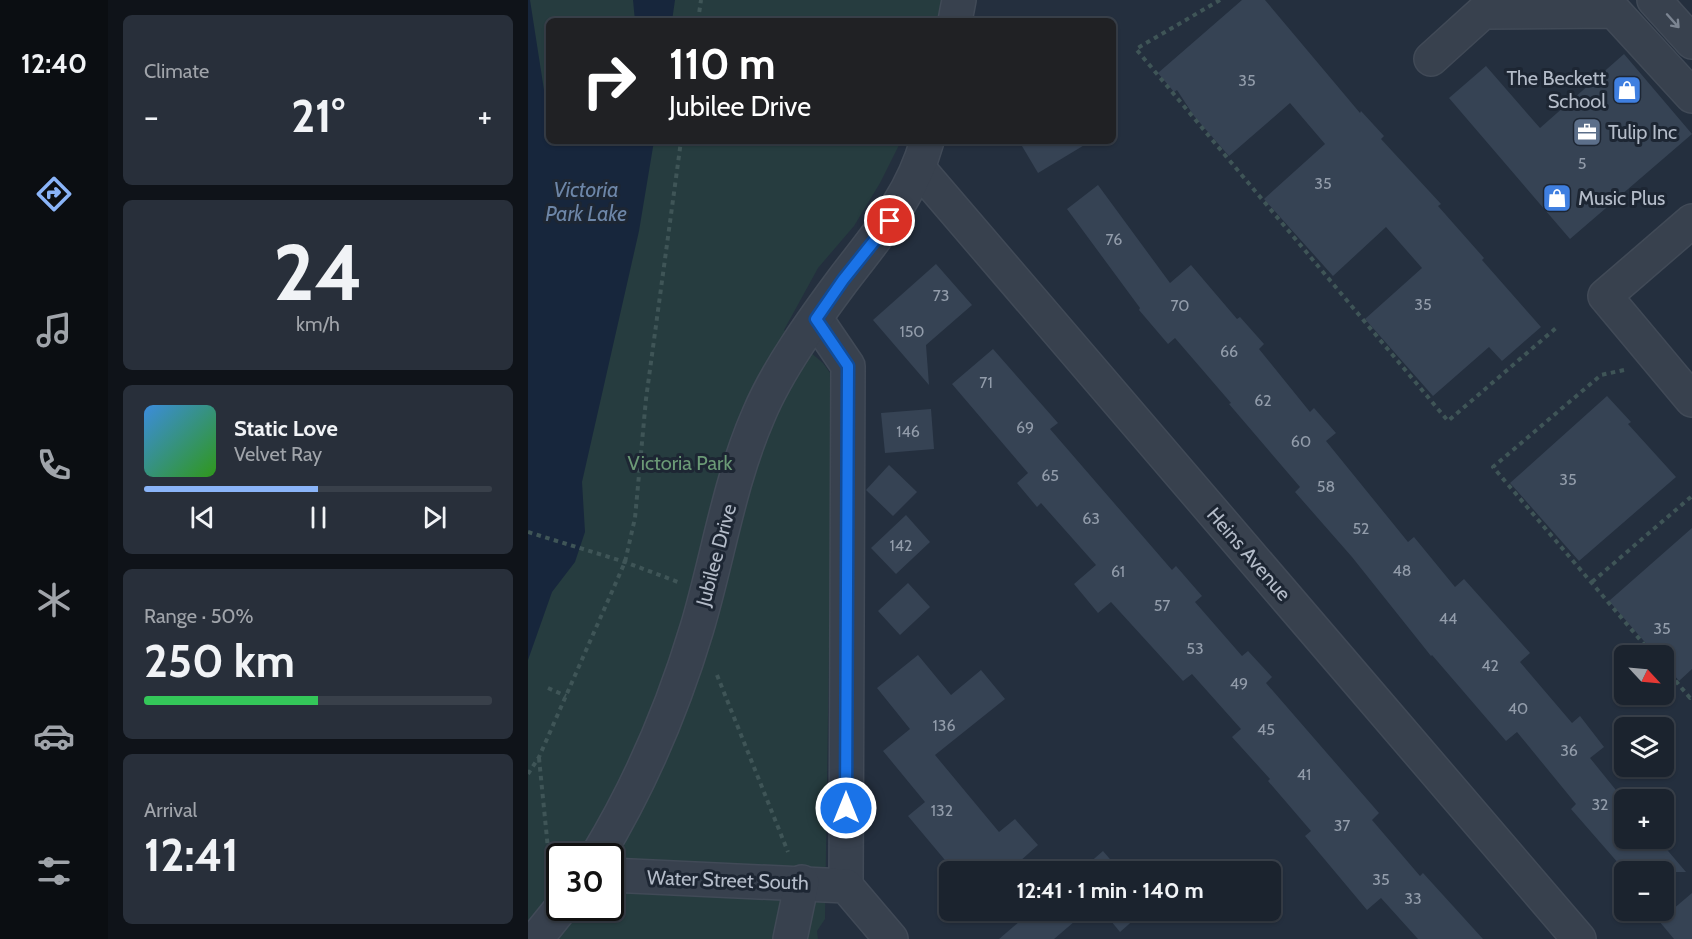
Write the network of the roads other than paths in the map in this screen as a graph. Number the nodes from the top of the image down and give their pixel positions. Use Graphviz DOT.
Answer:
graph roads {
  1 [pos="959,0"];
  2 [pos="1654,0"];
  3 [pos="956,18"];
  4 [pos="1692,42"];
  5 [pos="1431,59"];
  6 [pos="1692,96"];
  7 [pos="923,155"];
  8 [pos="1692,221"];
  9 [pos="816,319"];
  10 [pos="1692,400"];
  11 [pos="605,843"];
  12 [pos="795,869"];
  13 [pos="624,875"];
  14 [pos="846,886"];
  15 [pos="546,916"];
  16 [pos="536,939"];
  17 [pos="790,939"];
  18 [pos="891,939"];
  19 [pos="1580,939"];
  1 -- 3 [label="street"];
  2 -- 4 [label="street, one-way"];
  5 -- 6 [label="street"];
  7 -- 9 [label="street, Jubilee Drive"];
  7 -- 19 [label="street, Heins Avenue"];
  8 -- 10 [label="street"];
  9 -- 11 [label="street, Jubilee Drive"];
  9 -- 14 [label="street"];
  12 -- 13 [label="street, Water Street South"];
  12 -- 14 [label="street, Water Street South"];
  12 -- 17 [label="street"];
  14 -- 18 [label="street"];
  15 -- 16 [label="street"];
}
